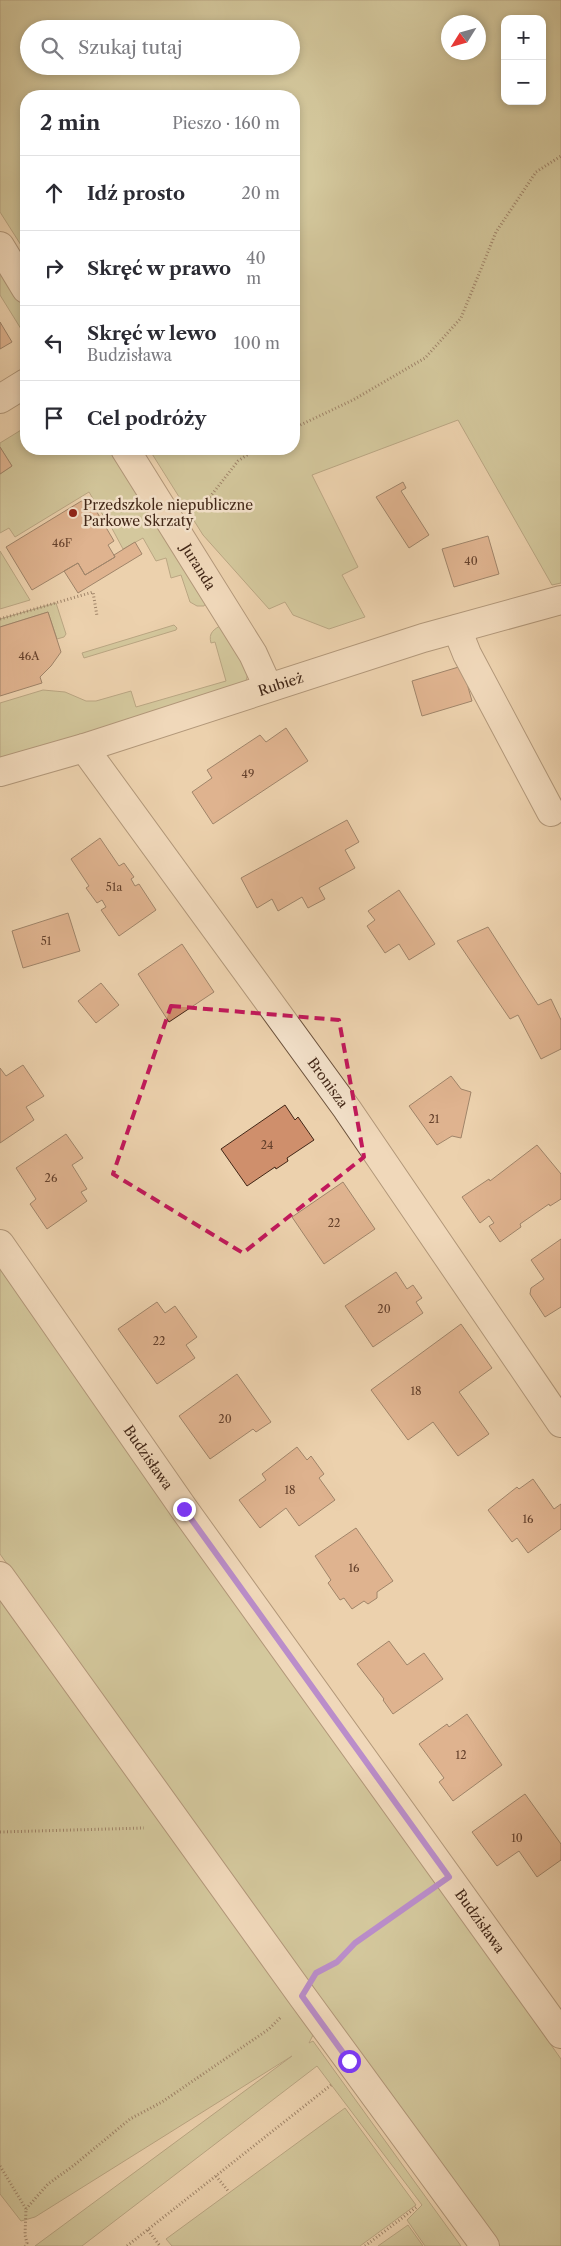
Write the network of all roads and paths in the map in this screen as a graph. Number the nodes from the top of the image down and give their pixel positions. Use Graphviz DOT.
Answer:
graph roads {
  1 [pos="561,156"];
  2 [pos="0,246"];
  3 [pos="20,279"];
  4 [pos="20,387"];
  5 [pos="0,399"];
  6 [pos="300,425"];
  7 [pos="128,455"];
  8 [pos="247,455"];
  9 [pos="179,537"];
  10 [pos="561,600"];
  11 [pos="98,616"];
  12 [pos="0,619"];
  13 [pos="457,629"];
  14 [pos="268,687"];
  15 [pos="84,748"];
  16 [pos="0,772"];
  17 [pos="551,812"];
  18 [pos="0,1244"];
  19 [pos="561,1423"];
  20 [pos="0,1576"];
  21 [pos="179,1826"];
  22 [pos="0,1832"];
  23 [pos="449,1877"];
  24 [pos="302,1996"];
  25 [pos="561,2034"];
  26 [pos="337,2093"];
  27 [pos="0,2166"];
  28 [pos="216,2176"];
  29 [pos="229,2192"];
  30 [pos="414,2197"];
  31 [pos="420,2205"];
  32 [pos="26,2209"];
  33 [pos="425,2212"];
  34 [pos="400,2219"];
  35 [pos="395,2220"];
  36 [pos="148,2230"];
  37 [pos="25,2246"];
  38 [pos="127,2246"];
  39 [pos="160,2246"];
  40 [pos="365,2246"];
  41 [pos="485,2246"];
  1 -- 6 [label="path"];
  2 -- 3 [label="street"];
  4 -- 5 [label="street"];
  7 -- 9 [label="street, Juranda"];
  8 -- 9 [label="path"];
  9 -- 14 [label="street, Juranda"];
  10 -- 13 [label="street, Rubież"];
  11 -- 12 [label="path"];
  13 -- 14 [label="street, Rubież"];
  13 -- 17 [label="street"];
  14 -- 15 [label="street, Rubież"];
  15 -- 16 [label="street, Rubież"];
  15 -- 19 [label="street, Bronisza"];
  18 -- 23 [label="street, Budzisława"];
  20 -- 21 [label="street"];
  21 -- 22 [label="path"];
  21 -- 24 [label="street"];
  23 -- 24 [label="path"];
  23 -- 25 [label="street, Budzisława"];
  24 -- 32 [label="path"];
  24 -- 41 [label="street"];
  26 -- 28 [label="path"];
  27 -- 32 [label="path"];
  28 -- 29 [label="path"];
  28 -- 36 [label="path"];
  30 -- 31 [label="path"];
  31 -- 33 [label="path"];
  31 -- 34 [label="path"];
  32 -- 37 [label="path"];
  34 -- 35 [label="path"];
  34 -- 40 [label="path"];
  36 -- 38 [label="path"];
  36 -- 39 [label="path"];
}
